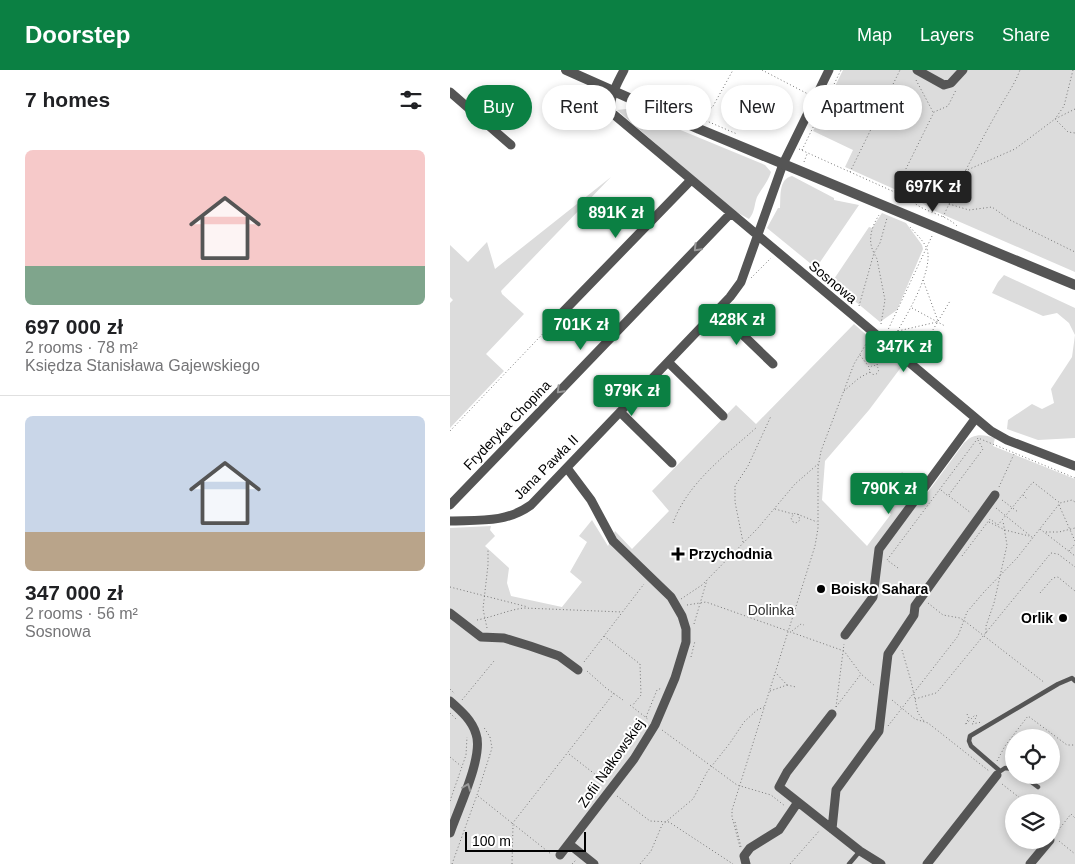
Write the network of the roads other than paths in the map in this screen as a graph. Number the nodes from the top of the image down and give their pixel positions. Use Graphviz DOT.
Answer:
graph roads {
  1 [pos="566,70"];
  2 [pos="624,70"];
  3 [pos="830,70"];
  4 [pos="962,70"];
  5 [pos="916,74"];
  6 [pos="599,85"];
  7 [pos="616,88"];
  8 [pos="450,92"];
  9 [pos="616,93"];
  10 [pos="616,116"];
  11 [pos="511,144"];
  12 [pos="783,164"];
  13 [pos="691,180"];
  14 [pos="731,213"];
  15 [pos="758,236"];
  16 [pos="1075,285"];
  17 [pos="718,311"];
  18 [pos="560,315"];
  19 [pos="668,362"];
  20 [pos="773,364"];
  21 [pos="620,412"];
  22 [pos="723,416"];
  23 [pos="975,419"];
  24 [pos="672,463"];
  25 [pos="1075,466"];
  26 [pos="567,468"];
  27 [pos="996,495"];
  28 [pos="450,505"];
  29 [pos="450,521"];
  30 [pos="450,613"];
  31 [pos="845,635"];
  32 [pos="579,668"];
  33 [pos="1075,681"];
  34 [pos="450,701"];
  35 [pos="832,714"];
  36 [pos="1005,768"];
  37 [pos="997,775"];
  38 [pos="1034,784"];
  39 [pos="1038,787"];
  40 [pos="798,802"];
  41 [pos="832,829"];
  42 [pos="450,833"];
  43 [pos="569,844"];
  44 [pos="1042,849"];
  45 [pos="860,851"];
  46 [pos="556,856"];
  47 [pos="865,860"];
  48 [pos="594,864"];
  49 [pos="746,864"];
  50 [pos="849,864"];
  51 [pos="881,864"];
  52 [pos="927,864"];
  53 [pos="1030,864"];
  1 -- 6 [label="street"];
  2 -- 7 [label="street"];
  3 -- 12 [label="street, Jana Pawła II"];
  4 -- 5 [label="street"];
  8 -- 11 [label="street"];
  9 -- 12 [label="street"];
  10 -- 13 [label="street, Sosnowa"];
  12 -- 15 [label="street, Jana Pawła II"];
  12 -- 16 [label="street"];
  13 -- 14 [label="street, Sosnowa"];
  13 -- 18 [label="street"];
  14 -- 15 [label="street, Sosnowa"];
  14 -- 28 [label="street, Fryderyka Chopina, one-way"];
  15 -- 17 [label="street, Jana Pawła II"];
  15 -- 23 [label="street, Sosnowa"];
  17 -- 19 [label="street, Jana Pawła II"];
  17 -- 20 [label="street"];
  19 -- 21 [label="street, Jana Pawła II"];
  19 -- 22 [label="street"];
  21 -- 24 [label="street"];
  21 -- 26 [label="street, Jana Pawła II"];
  23 -- 25 [label="street, Sosnowa"];
  23 -- 31 [label="street"];
  26 -- 29 [label="street, Jana Pawła II"];
  26 -- 43 [label="street, Zofii Nałkowskiej"];
  27 -- 41 [label="street"];
  30 -- 32 [label="street"];
  33 -- 37 [label="lane"];
  42 -- 34 [label="street, one-way"];
  35 -- 40 [label="street"];
  36 -- 37 [label="lane"];
  37 -- 52 [label="street"];
  38 -- 39 [label="lane"];
  40 -- 41 [label="street"];
  40 -- 49 [label="street"];
  41 -- 45 [label="street"];
  43 -- 46 [label="street, Zofii Nałkowskiej"];
  43 -- 48 [label="street"];
  44 -- 53 [label="street"];
  45 -- 47 [label="street"];
  45 -- 50 [label="lane"];
  47 -- 51 [label="street"];
}
